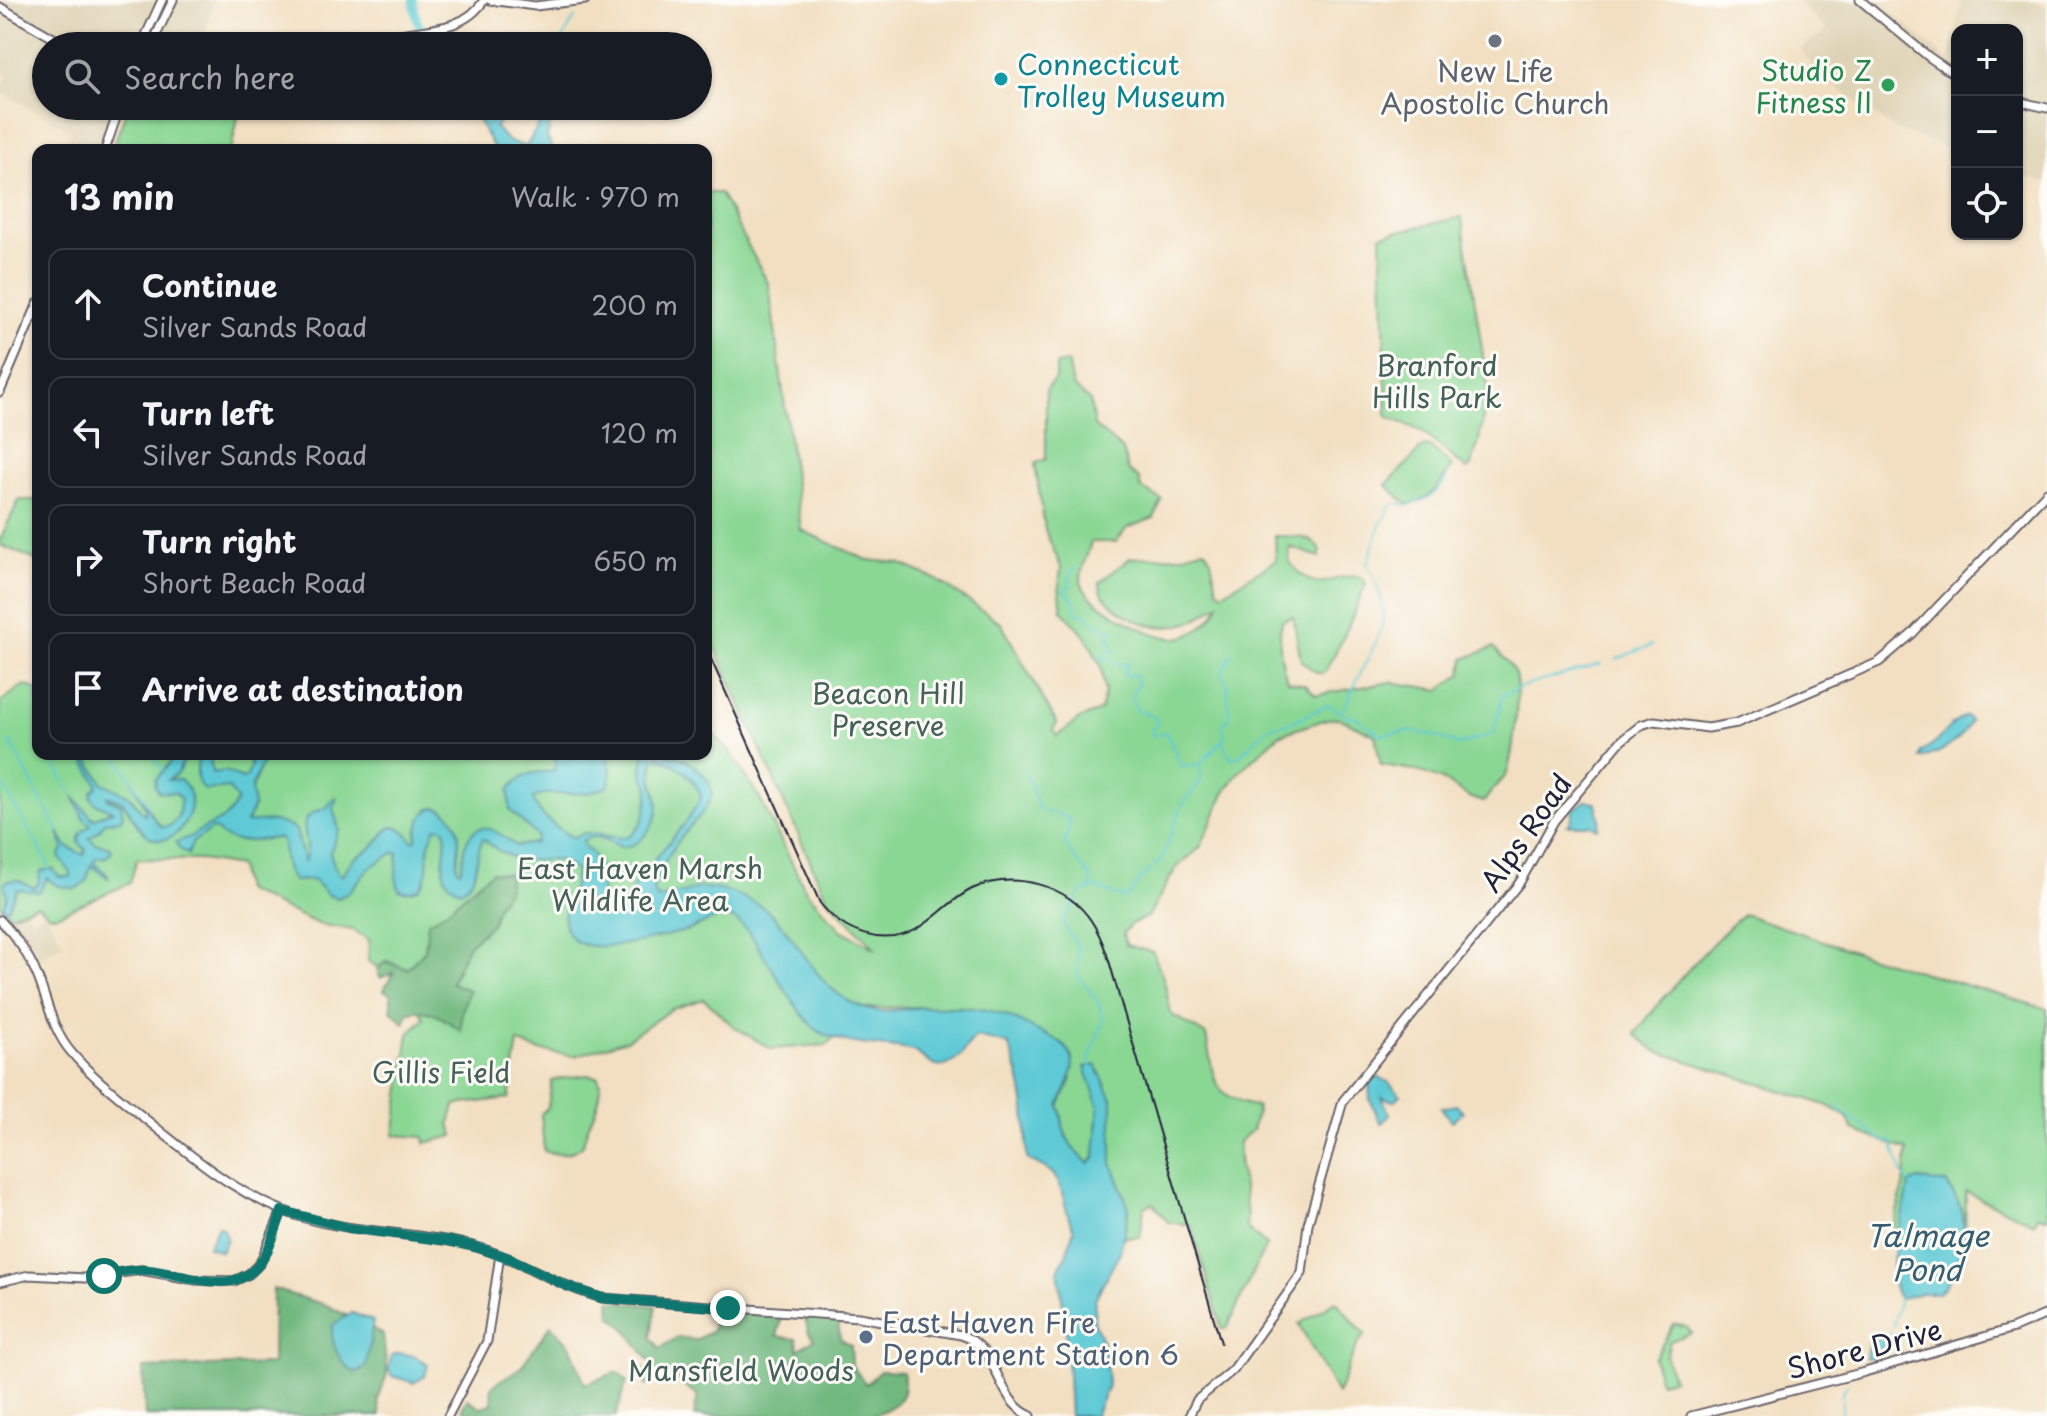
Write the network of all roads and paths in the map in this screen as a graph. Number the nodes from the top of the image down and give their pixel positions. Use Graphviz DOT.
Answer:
graph roads {
  1 [pos="484,0"];
  2 [pos="490,0"];
  3 [pos="585,0"];
  4 [pos="1860,0"];
  5 [pos="167,1"];
  6 [pos="0,7"];
  7 [pos="43,32"];
  8 [pos="149,32"];
  9 [pos="156,32"];
  10 [pos="412,32"];
  11 [pos="1951,72"];
  12 [pos="2023,102"];
  13 [pos="2047,108"];
  14 [pos="115,120"];
  15 [pos="107,144"];
  16 [pos="32,317"];
  17 [pos="0,392"];
  18 [pos="2047,492"];
  19 [pos="0,920"];
  20 [pos="282,1211"];
  21 [pos="500,1255"];
  22 [pos="0,1282"];
  23 [pos="2047,1314"];
  24 [pos="448,1416"];
  25 [pos="1031,1416"];
  26 [pos="1189,1416"];
  27 [pos="1691,1416"];
  1 -- 10 [label="main road"];
  2 -- 3 [label="main road"];
  4 -- 11 [label="main road"];
  5 -- 8 [label="main road"];
  5 -- 9 [label="main road"];
  6 -- 7 [label="main road"];
  12 -- 13 [label="main road"];
  14 -- 15 [label="main road"];
  16 -- 17 [label="main road"];
  18 -- 26 [label="main road, Alps Road"];
  19 -- 20 [label="main road"];
  20 -- 21 [label="main road"];
  20 -- 22 [label="main road"];
  21 -- 24 [label="main road"];
  21 -- 25 [label="main road"];
  23 -- 27 [label="main road, Shore Drive"];
}
